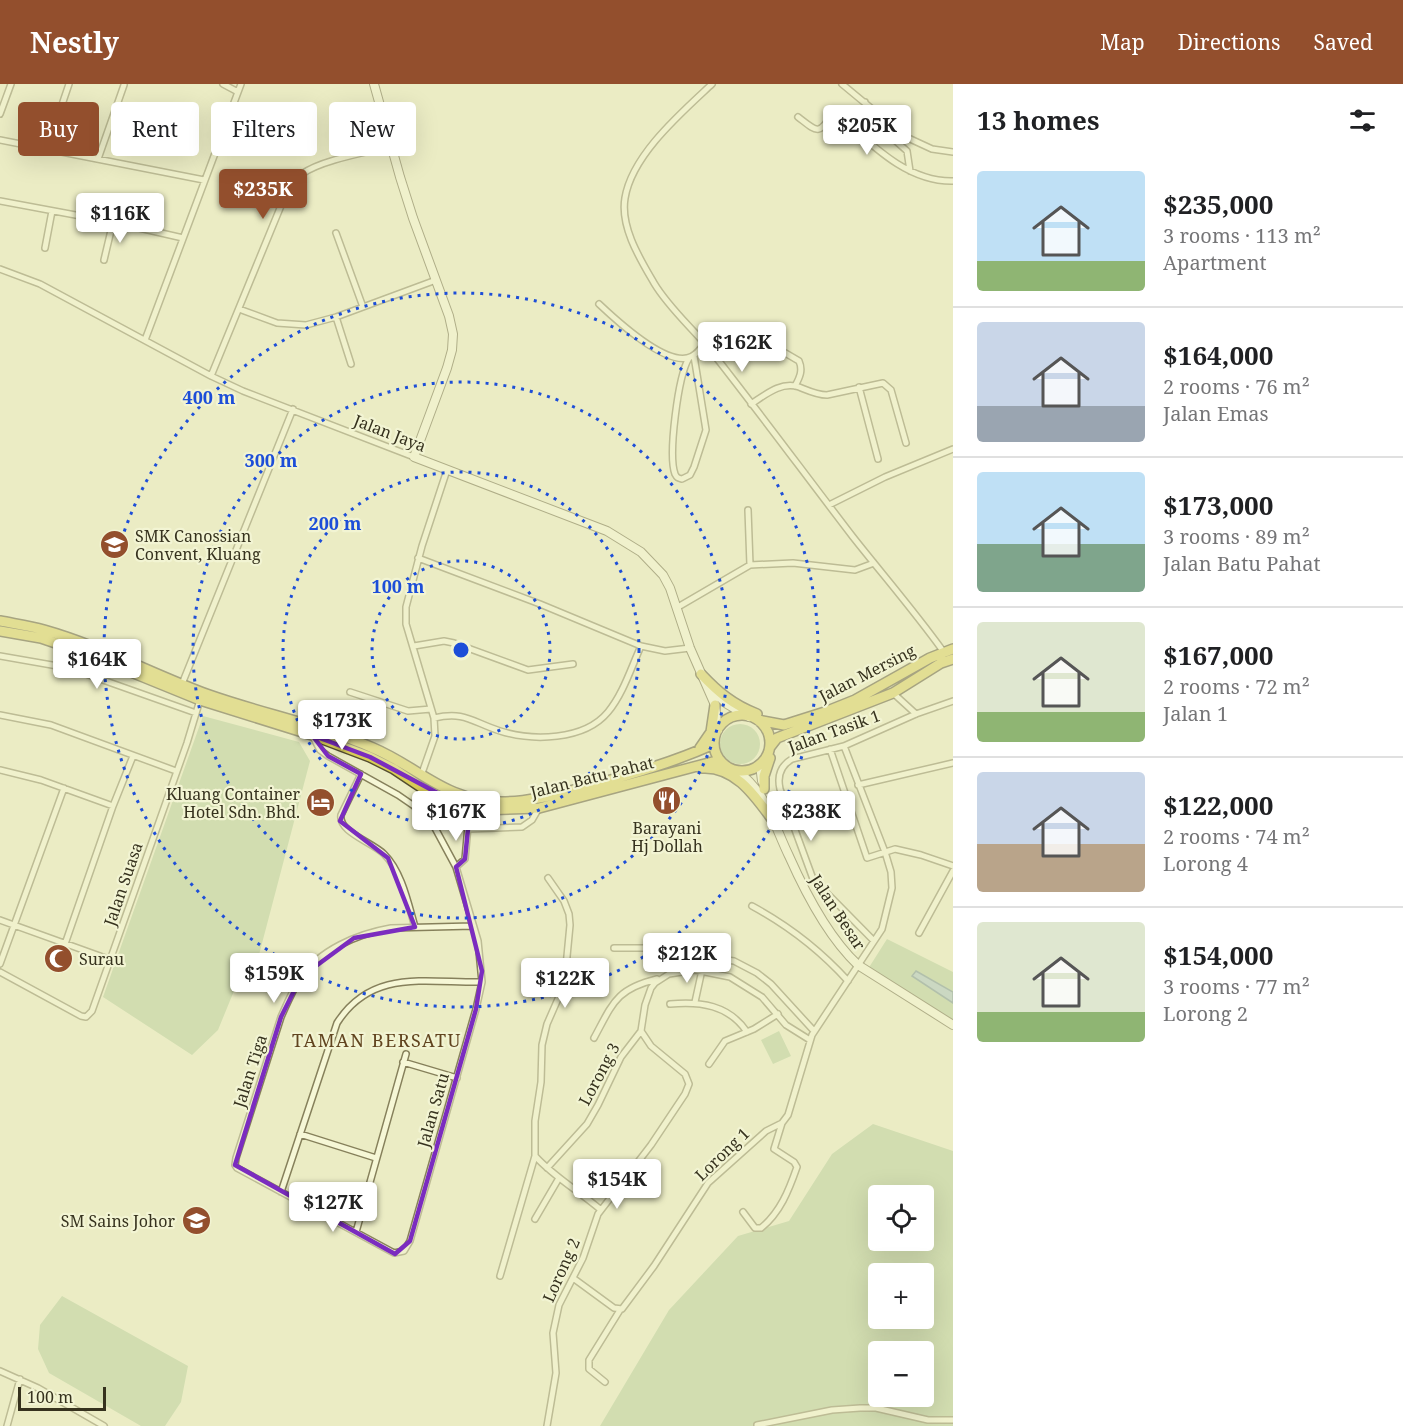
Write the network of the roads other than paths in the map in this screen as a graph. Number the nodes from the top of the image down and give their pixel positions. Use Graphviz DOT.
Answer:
graph roads {
  1 [pos="11,84"];
  2 [pos="69,84"];
  3 [pos="223,84"];
  4 [pos="241,84"];
  5 [pos="374,84"];
  6 [pos="712,84"];
  7 [pos="842,84"];
  8 [pos="124,86"];
  9 [pos="0,91"];
  10 [pos="238,92"];
  11 [pos="7,93"];
  12 [pos="63,102"];
  13 [pos="234,102"];
  14 [pos="379,102"];
  15 [pos="865,102"];
  16 [pos="0,114"];
  17 [pos="798,117"];
  18 [pos="0,140"];
  19 [pos="18,143"];
  20 [pos="953,152"];
  21 [pos="83,156"];
  22 [pos="213,156"];
  23 [pos="354,156"];
  24 [pos="395,156"];
  25 [pos="98,159"];
  26 [pos="910,171"];
  27 [pos="204,180"];
  28 [pos="953,181"];
  29 [pos="0,201"];
  30 [pos="52,211"];
  31 [pos="113,222"];
  32 [pos="336,233"];
  33 [pos="183,238"];
  34 [pos="45,248"];
  35 [pos="105,260"];
  36 [pos="0,270"];
  37 [pos="436,280"];
  38 [pos="599,304"];
  39 [pos="363,307"];
  40 [pos="239,309"];
  41 [pos="336,317"];
  42 [pos="144,340"];
  43 [pos="763,340"];
  44 [pos="705,343"];
  45 [pos="691,357"];
  46 [pos="351,364"];
  47 [pos="211,376"];
  48 [pos="795,386"];
  49 [pos="859,387"];
  50 [pos="751,404"];
  51 [pos="293,409"];
  52 [pos="906,443"];
  53 [pos="953,448"];
  54 [pos="414,457"];
  55 [pos="878,459"];
  56 [pos="447,470"];
  57 [pos="829,505"];
  58 [pos="748,510"];
  59 [pos="418,558"];
  60 [pos="874,563"];
  61 [pos="750,565"];
  62 [pos="678,607"];
  63 [pos="0,621"];
  64 [pos="0,631"];
  65 [pos="414,646"];
  66 [pos="641,646"];
  67 [pos="690,648"];
  68 [pos="953,649"];
  69 [pos="943,651"];
  70 [pos="0,656"];
  71 [pos="953,659"];
  72 [pos="573,664"];
  73 [pos="704,678"];
  74 [pos="182,684"];
  75 [pos="350,692"];
  76 [pos="893,693"];
  77 [pos="200,700"];
  78 [pos="953,701"];
  79 [pos="716,705"];
  80 [pos="431,709"];
  81 [pos="196,713"];
  82 [pos="916,714"];
  83 [pos="0,715"];
  84 [pos="434,718"];
  85 [pos="753,718"];
  86 [pos="805,719"];
  87 [pos="718,730"];
  88 [pos="787,734"];
  89 [pos="312,735"];
  90 [pos="714,744"];
  91 [pos="844,746"];
  92 [pos="770,747"];
  93 [pos="830,749"];
  94 [pos="133,756"];
  95 [pos="688,756"];
  96 [pos="720,760"];
  97 [pos="953,763"];
  98 [pos="760,765"];
  99 [pos="684,770"];
  100 [pos="0,771"];
  101 [pos="176,771"];
  102 [pos="737,771"];
  103 [pos="362,774"];
  104 [pos="421,776"];
  105 [pos="858,784"];
  106 [pos="63,788"];
  107 [pos="764,789"];
  108 [pos="766,803"];
  109 [pos="460,805"];
  110 [pos="112,806"];
  111 [pos="539,808"];
  112 [pos="480,810"];
  113 [pos="772,819"];
  114 [pos="468,828"];
  115 [pos="885,852"];
  116 [pos="456,867"];
  117 [pos="953,868"];
  118 [pos="548,878"];
  119 [pos="752,906"];
  120 [pos="0,920"];
  121 [pos="13,925"];
  122 [pos="473,926"];
  123 [pos="415,927"];
  124 [pos="919,933"];
  125 [pos="874,941"];
  126 [pos="64,944"];
  127 [pos="614,948"];
  128 [pos="111,960"];
  129 [pos="0,964"];
  130 [pos="264,965"];
  131 [pos="858,965"];
  132 [pos="702,970"];
  133 [pos="0,972"];
  134 [pos="301,977"];
  135 [pos="661,978"];
  136 [pos="848,981"];
  137 [pos="482,982"];
  138 [pos="695,1002"];
  139 [pos="670,1004"];
  140 [pos="778,1014"];
  141 [pos="953,1025"];
  142 [pos="641,1031"];
  143 [pos="814,1031"];
  144 [pos="747,1032"];
  145 [pos="594,1038"];
  146 [pos="810,1040"];
  147 [pos="405,1054"];
  148 [pos="403,1062"];
  149 [pos="709,1064"];
  150 [pos="457,1078"];
  151 [pos="782,1122"];
  152 [pos="300,1134"];
  153 [pos="535,1156"];
  154 [pos="376,1158"];
  155 [pos="547,1168"];
  156 [pos="559,1178"];
  157 [pos="281,1192"];
  158 [pos="601,1210"];
  159 [pos="743,1212"];
  160 [pos="535,1219"];
  161 [pos="356,1232"];
  162 [pos="500,1276"];
  163 [pos="573,1278"];
  164 [pos="620,1310"];
  165 [pos="0,1371"];
  166 [pos="20,1379"];
  167 [pos="605,1382"];
  168 [pos="953,1420"];
  169 [pos="757,1425"];
  170 [pos="7,1426"];
  171 [pos="103,1426"];
  172 [pos="547,1426"];
  1 -- 11 [label="street"];
  2 -- 12 [label="street"];
  3 -- 10 [label="street"];
  4 -- 10 [label="street"];
  5 -- 14 [label="street"];
  6 -- 44 [label="street"];
  7 -- 15 [label="street"];
  8 -- 25 [label="street"];
  9 -- 11 [label="street"];
  10 -- 13 [label="street"];
  11 -- 16 [label="street"];
  15 -- 20 [label="street"];
  15 -- 26 [label="street"];
  17 -- 26 [label="street"];
  18 -- 19 [label="street"];
  21 -- 25 [label="street"];
  22 -- 27 [label="street"];
  23 -- 40 [label="street"];
  24 -- 37 [label="street"];
  25 -- 27 [label="street"];
  26 -- 28 [label="street"];
  27 -- 33 [label="street"];
  29 -- 30 [label="street"];
  30 -- 31 [label="street"];
  30 -- 34 [label="street"];
  31 -- 33 [label="street"];
  31 -- 35 [label="street"];
  32 -- 39 [label="street"];
  33 -- 42 [label="street"];
  36 -- 42 [label="street, Jalan Jaya"];
  37 -- 39 [label="street"];
  37 -- 54 [label="street"];
  38 -- 45 [label="street"];
  39 -- 41 [label="street"];
  40 -- 41 [label="street"];
  40 -- 47 [label="street"];
  41 -- 46 [label="street"];
  42 -- 47 [label="street, Jalan Jaya"];
  43 -- 48 [label="street"];
  44 -- 45 [label="street"];
  44 -- 50 [label="street"];
  45 -- 45 [label="street"];
  47 -- 51 [label="street, Jalan Jaya"];
  48 -- 49 [label="street"];
  48 -- 50 [label="street"];
  49 -- 52 [label="street"];
  49 -- 55 [label="street"];
  50 -- 57 [label="street"];
  51 -- 54 [label="street, Jalan Jaya"];
  51 -- 74 [label="street"];
  53 -- 57 [label="street"];
  54 -- 56 [label="street, Jalan Jaya"];
  56 -- 59 [label="street"];
  56 -- 62 [label="street, Jalan Jaya"];
  57 -- 60 [label="street"];
  58 -- 61 [label="street"];
  59 -- 65 [label="street"];
  59 -- 66 [label="street"];
  60 -- 61 [label="street"];
  60 -- 69 [label="street"];
  61 -- 62 [label="street"];
  62 -- 67 [label="street, Jalan Jaya"];
  63 -- 74 [label="highway, Jalan Batu Pahat"];
  64 -- 77 [label="highway, Jalan Batu Pahat"];
  65 -- 72 [label="street"];
  65 -- 80 [label="street"];
  66 -- 67 [label="street"];
  66 -- 84 [label="street"];
  67 -- 73 [label="street, Jalan Jaya"];
  68 -- 69 [label="highway, Jalan Mersing"];
  69 -- 86 [label="highway, Jalan Mersing"];
  70 -- 81 [label="street"];
  71 -- 76 [label="highway"];
  73 -- 79 [label="street, Jalan Jaya"];
  73 -- 85 [label="street, Jalan Jaya"];
  73 -- 86 [label="highway"];
  74 -- 104 [label="highway, Jalan Batu Pahat"];
  75 -- 80 [label="street"];
  76 -- 82 [label="street"];
  76 -- 88 [label="highway"];
  77 -- 81 [label="street, Jalan Suasa"];
  77 -- 89 [label="highway, Jalan Batu Pahat"];
  78 -- 82 [label="street, Jalan Tasik 1"];
  79 -- 87 [label="street, Jalan Jaya"];
  79 -- 95 [label="highway"];
  80 -- 84 [label="street"];
  81 -- 101 [label="street, Jalan Suasa"];
  82 -- 91 [label="street, Jalan Tasik 1"];
  83 -- 94 [label="street"];
  84 -- 104 [label="street"];
  85 -- 86 [label="highway, Jalan Mersing"];
  85 -- 87 [label="highway"];
  85 -- 92 [label="highway"];
  87 -- 90 [label="highway"];
  88 -- 92 [label="highway"];
  88 -- 107 [label="highway"];
  89 -- 103 [label="street, Jalan Satu"];
  89 -- 109 [label="highway, Jalan Batu Pahat"];
  90 -- 95 [label="highway, Jalan Batu Pahat"];
  90 -- 96 [label="highway"];
  91 -- 93 [label="street, Jalan Tasik 1"];
  91 -- 105 [label="street"];
  92 -- 98 [label="highway"];
  93 -- 115 [label="street"];
  93 -- 125 [label="street, Jalan Tasik 1"];
  94 -- 101 [label="street"];
  94 -- 110 [label="street"];
  95 -- 104 [label="highway, Jalan Batu Pahat"];
  96 -- 99 [label="highway, Jalan Batu Pahat"];
  96 -- 102 [label="highway"];
  97 -- 105 [label="street"];
  98 -- 102 [label="highway"];
  98 -- 107 [label="street, Jalan Besar"];
  99 -- 111 [label="highway, Jalan Batu Pahat"];
  99 -- 113 [label="highway"];
  100 -- 106 [label="street"];
  101 -- 128 [label="street, Jalan Suasa"];
  102 -- 108 [label="street, Jalan Besar"];
  103 -- 116 [label="street, Jalan Satu"];
  103 -- 123 [label="street"];
  105 -- 115 [label="street"];
  106 -- 110 [label="street"];
  106 -- 121 [label="street"];
  107 -- 108 [label="street, Jalan Besar"];
  108 -- 113 [label="street, Jalan Besar"];
  109 -- 112 [label="highway, Jalan Batu Pahat"];
  109 -- 114 [label="street"];
  110 -- 126 [label="street"];
  111 -- 112 [label="highway, Jalan Batu Pahat"];
  111 -- 114 [label="street"];
  112 -- 114 [label="street"];
  113 -- 131 [label="street, Jalan Besar"];
  114 -- 116 [label="street"];
  115 -- 117 [label="street"];
  115 -- 125 [label="street"];
  116 -- 122 [label="street, Jalan Satu"];
  117 -- 124 [label="street"];
  118 -- 153 [label="street"];
  119 -- 136 [label="street"];
  120 -- 121 [label="street"];
  121 -- 126 [label="street"];
  121 -- 129 [label="street"];
  122 -- 123 [label="street, Jalan Tiga"];
  122 -- 137 [label="street, Jalan Satu"];
  123 -- 134 [label="street, Jalan Tiga"];
  125 -- 131 [label="street"];
  126 -- 128 [label="street"];
  127 -- 143 [label="street"];
  128 -- 133 [label="street, Jalan Suasa"];
  130 -- 134 [label="street"];
  131 -- 136 [label="street"];
  131 -- 141 [label="street, Jalan Besar"];
  132 -- 135 [label="street"];
  132 -- 138 [label="street"];
  132 -- 140 [label="street"];
  134 -- 157 [label="street, Jalan Tiga"];
  135 -- 142 [label="street, Lorong 3"];
  135 -- 145 [label="street"];
  136 -- 143 [label="street"];
  137 -- 150 [label="street, Jalan Satu"];
  137 -- 152 [label="street"];
  138 -- 139 [label="street"];
  138 -- 144 [label="street"];
  140 -- 144 [label="street"];
  140 -- 146 [label="street"];
  142 -- 155 [label="street, Lorong 3"];
  142 -- 158 [label="street, Lorong 2"];
  143 -- 146 [label="street"];
  144 -- 149 [label="street"];
  146 -- 151 [label="street"];
  147 -- 148 [label="street"];
  148 -- 150 [label="street"];
  148 -- 154 [label="street"];
  150 -- 161 [label="street, Jalan Satu"];
  151 -- 159 [label="street"];
  151 -- 164 [label="street, Lorong 1"];
  152 -- 154 [label="street"];
  152 -- 157 [label="street"];
  153 -- 155 [label="street"];
  153 -- 162 [label="street"];
  154 -- 161 [label="street"];
  155 -- 156 [label="street"];
  156 -- 158 [label="street"];
  156 -- 160 [label="street"];
  157 -- 161 [label="street, Jalan Satu"];
  158 -- 163 [label="street, Lorong 2"];
  163 -- 164 [label="street"];
  163 -- 172 [label="street, Lorong 2"];
  164 -- 167 [label="street, Lorong 1"];
  165 -- 166 [label="street"];
  166 -- 170 [label="street"];
  166 -- 171 [label="street"];
  168 -- 169 [label="street"];
}
